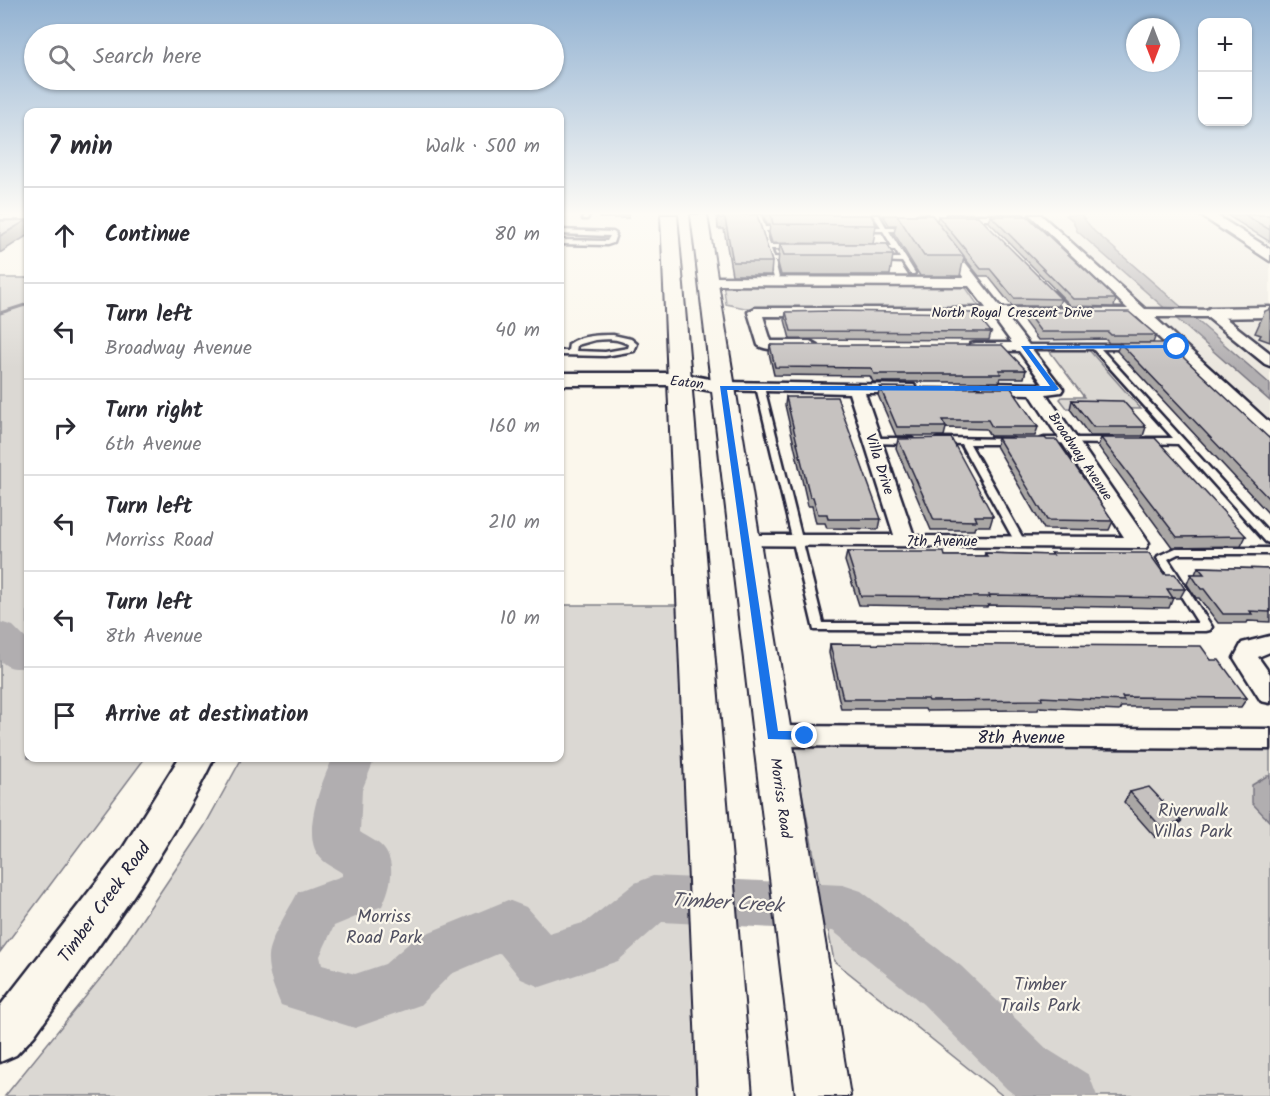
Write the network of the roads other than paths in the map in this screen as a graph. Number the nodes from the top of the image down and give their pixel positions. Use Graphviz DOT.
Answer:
graph roads {
  1 [pos="672,266"];
  2 [pos="706,266"];
  3 [pos="774,266"];
  4 [pos="908,266"];
  5 [pos="961,266"];
  6 [pos="1095,266"];
  7 [pos="912,273"];
  8 [pos="708,280"];
  9 [pos="778,281"];
  10 [pos="974,282"];
  11 [pos="1049,290"];
  12 [pos="997,312"];
  13 [pos="1070,312"];
  14 [pos="1149,312"];
  15 [pos="1270,312"];
  16 [pos="1210,313"];
  17 [pos="824,346"];
  18 [pos="965,347"];
  19 [pos="1024,347"];
  20 [pos="1095,347"];
  21 [pos="1142,347"];
  22 [pos="564,353"];
  23 [pos="572,353"];
  24 [pos="1270,361"];
  25 [pos="564,379"];
  26 [pos="680,387"];
  27 [pos="723,387"];
  28 [pos="760,387"];
  29 [pos="855,387"];
  30 [pos="922,388"];
  31 [pos="968,388"];
  32 [pos="1035,389"];
  33 [pos="564,394"];
  34 [pos="1270,432"];
  35 [pos="872,441"];
  36 [pos="918,441"];
  37 [pos="929,441"];
  38 [pos="964,441"];
  39 [pos="1023,441"];
  40 [pos="1035,441"];
  41 [pos="1071,441"];
  42 [pos="1125,441"];
  43 [pos="1136,441"];
  44 [pos="1179,441"];
  45 [pos="1270,540"];
  46 [pos="744,541"];
  47 [pos="796,541"];
  48 [pos="906,541"];
  49 [pos="1020,542"];
  50 [pos="1139,543"];
  51 [pos="1270,551"];
  52 [pos="1270,644"];
  53 [pos="1270,694"];
  54 [pos="772,736"];
  55 [pos="1270,739"];
  56 [pos="194,762"];
  57 [pos="0,1039"];
  58 [pos="725,1096"];
  59 [pos="823,1096"];
  1 -- 26 [label="main road"];
  2 -- 8 [label="main road, Morriss Road"];
  3 -- 9 [label="lane"];
  4 -- 7 [label="lane"];
  5 -- 10 [label="street, Broadway Avenue"];
  6 -- 14 [label="street"];
  8 -- 9 [label="street"];
  8 -- 27 [label="main road, Morriss Road"];
  9 -- 10 [label="street"];
  10 -- 12 [label="street, Broadway Avenue"];
  11 -- 13 [label="lane"];
  12 -- 13 [label="street, North Royal Crescent Drive"];
  12 -- 17 [label="street, North Royal Crescent Drive"];
  12 -- 19 [label="street, Broadway Avenue"];
  13 -- 14 [label="street, North Royal Crescent Drive"];
  14 -- 16 [label="street, North Royal Crescent Drive"];
  14 -- 34 [label="street"];
  15 -- 16 [label="street, North Royal Crescent Drive"];
  16 -- 24 [label="street"];
  18 -- 19 [label="street"];
  19 -- 20 [label="lane"];
  19 -- 32 [label="street, Broadway Avenue"];
  20 -- 21 [label="lane"];
  20 -- 44 [label="lane"];
  22 -- 23 [label="lane"];
  23 -- 23 [label="lane"];
  25 -- 26 [label="street, Eaton"];
  26 -- 27 [label="street, Eaton"];
  26 -- 33 [label="street, Eaton"];
  26 -- 58 [label="main road"];
  27 -- 28 [label="street"];
  27 -- 46 [label="main road, Morriss Road"];
  28 -- 29 [label="street"];
  28 -- 47 [label="lane"];
  29 -- 30 [label="street"];
  29 -- 35 [label="street, Villa Drive"];
  31 -- 32 [label="street"];
  32 -- 41 [label="street, Broadway Avenue"];
  35 -- 36 [label="lane"];
  35 -- 48 [label="street, Villa Drive"];
  37 -- 38 [label="lane"];
  38 -- 39 [label="lane"];
  38 -- 49 [label="lane"];
  40 -- 41 [label="lane"];
  41 -- 42 [label="lane"];
  41 -- 50 [label="street, Broadway Avenue"];
  43 -- 44 [label="lane"];
  44 -- 45 [label="lane"];
  46 -- 47 [label="street, 7th Avenue"];
  46 -- 54 [label="main road, Morriss Road"];
  47 -- 48 [label="street, 7th Avenue"];
  47 -- 51 [label="lane"];
  48 -- 49 [label="street, 7th Avenue"];
  49 -- 50 [label="street, 7th Avenue"];
  52 -- 53 [label="street"];
  54 -- 55 [label="street, 8th Avenue"];
  54 -- 59 [label="main road, Morriss Road"];
  56 -- 57 [label="street, Timber Creek Road"];
}
